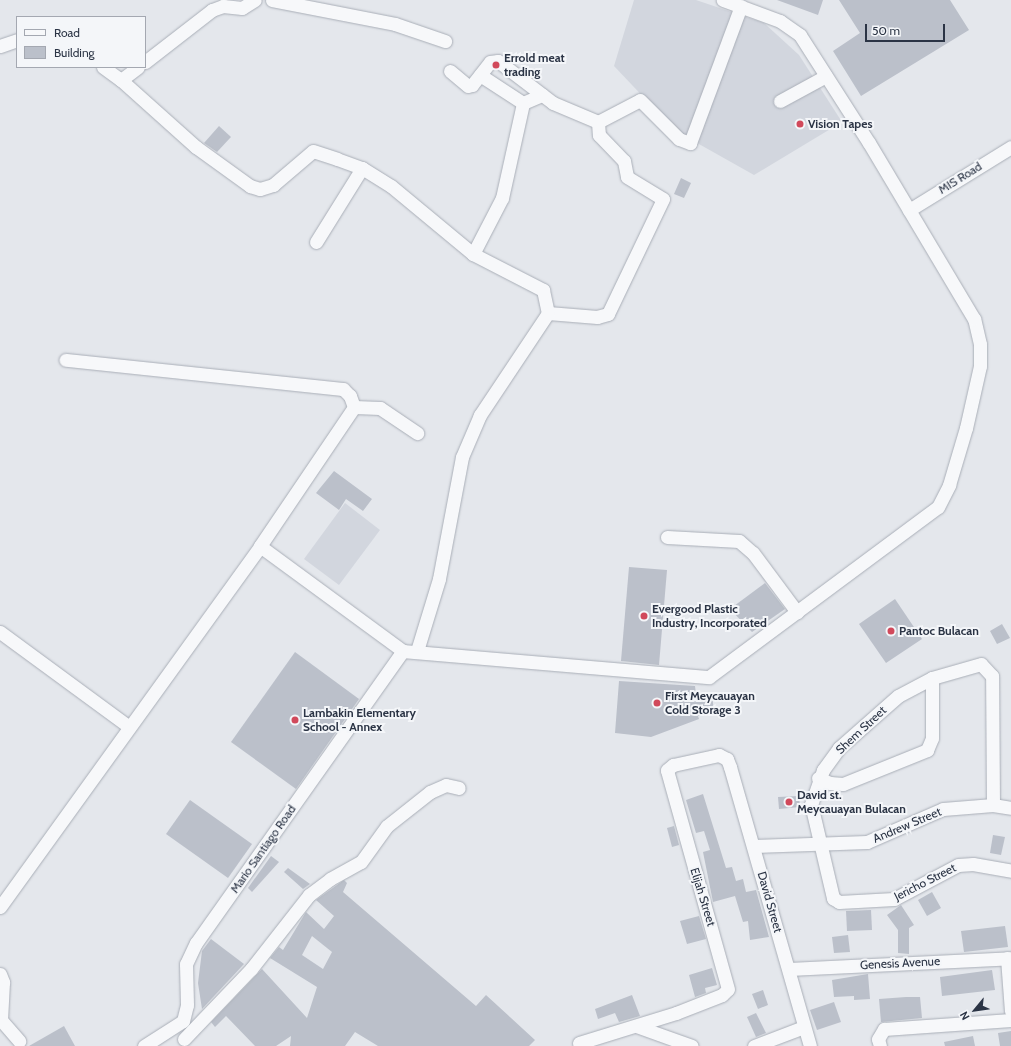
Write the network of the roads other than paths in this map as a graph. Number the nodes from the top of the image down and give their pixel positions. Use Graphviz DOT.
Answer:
graph roads {
  1 [pos="255,0"];
  2 [pos="272,0"];
  3 [pos="723,0"];
  4 [pos="741,6"];
  5 [pos="16,40"];
  6 [pos="445,41"];
  7 [pos="0,46"];
  8 [pos="146,61"];
  9 [pos="104,68"];
  10 [pos="137,68"];
  11 [pos="450,71"];
  12 [pos="480,75"];
  13 [pos="826,76"];
  14 [pos="121,80"];
  15 [pos="542,95"];
  16 [pos="780,101"];
  17 [pos="523,103"];
  18 [pos="598,122"];
  19 [pos="1011,147"];
  20 [pos="362,168"];
  21 [pos="909,210"];
  22 [pos="316,242"];
  23 [pos="473,254"];
  24 [pos="548,313"];
  25 [pos="66,360"];
  26 [pos="354,407"];
  27 [pos="417,433"];
  28 [pos="667,537"];
  29 [pos="260,546"];
  30 [pos="797,612"];
  31 [pos="0,632"];
  32 [pos="403,651"];
  33 [pos="417,652"];
  34 [pos="932,678"];
  35 [pos="128,726"];
  36 [pos="727,759"];
  37 [pos="818,778"];
  38 [pos="459,788"];
  39 [pos="993,805"];
  40 [pos="1011,808"];
  41 [pos="819,843"];
  42 [pos="754,846"];
  43 [pos="1011,871"];
  44 [pos="839,902"];
  45 [pos="0,907"];
  46 [pos="1009,958"];
  47 [pos="789,969"];
  48 [pos="0,974"];
  49 [pos="1011,1011"];
  50 [pos="1011,1020"];
  51 [pos="636,1026"];
  52 [pos="804,1027"];
  53 [pos="174,1028"];
  54 [pos="19,1041"];
  55 [pos="188,1042"];
  56 [pos="579,1043"];
  57 [pos="144,1046"];
  58 [pos="692,1046"];
  59 [pos="754,1046"];
  60 [pos="810,1046"];
  61 [pos="880,1046"];
  1 -- 8 [label="street"];
  2 -- 6 [label="street"];
  3 -- 4 [label="street"];
  4 -- 13 [label="street"];
  4 -- 18 [label="street"];
  5 -- 7 [label="street"];
  9 -- 14 [label="street"];
  10 -- 14 [label="street"];
  11 -- 12 [label="street"];
  12 -- 15 [label="street"];
  12 -- 17 [label="street"];
  13 -- 16 [label="street"];
  13 -- 21 [label="street"];
  14 -- 20 [label="street"];
  15 -- 17 [label="street"];
  15 -- 18 [label="street"];
  17 -- 23 [label="street"];
  18 -- 24 [label="street"];
  19 -- 21 [label="street, MIS Road"];
  20 -- 22 [label="street"];
  20 -- 23 [label="street"];
  21 -- 30 [label="street"];
  23 -- 24 [label="street"];
  24 -- 33 [label="street"];
  25 -- 26 [label="street"];
  26 -- 27 [label="street"];
  26 -- 29 [label="street"];
  28 -- 30 [label="street"];
  29 -- 32 [label="street"];
  29 -- 35 [label="street"];
  30 -- 33 [label="street"];
  31 -- 35 [label="street"];
  32 -- 33 [label="street"];
  32 -- 53 [label="street, Mario Santiago Road"];
  34 -- 37 [label="street, Shem Street"];
  34 -- 37 [label="street"];
  34 -- 39 [label="street, Shem Street"];
  35 -- 45 [label="street"];
  36 -- 42 [label="street, David Street"];
  36 -- 51 [label="street, Elijah Street"];
  37 -- 41 [label="street, Shem Street"];
  38 -- 55 [label="street"];
  39 -- 40 [label="street, Andrew Street"];
  39 -- 41 [label="street, Andrew Street"];
  41 -- 42 [label="street, Andrew Street"];
  41 -- 44 [label="street, Shem Street"];
  42 -- 47 [label="street, David Street"];
  43 -- 44 [label="street, Jericho Street"];
  46 -- 47 [label="street, Genesis Avenue"];
  46 -- 49 [label="street"];
  47 -- 52 [label="street, David Street"];
  48 -- 54 [label="street"];
  50 -- 61 [label="street"];
  51 -- 56 [label="street, Elijah Street"];
  51 -- 58 [label="street"];
  52 -- 59 [label="street"];
  52 -- 60 [label="street, David Street"];
  53 -- 55 [label="street"];
  53 -- 57 [label="street, Mario Santiago Road"];
}
